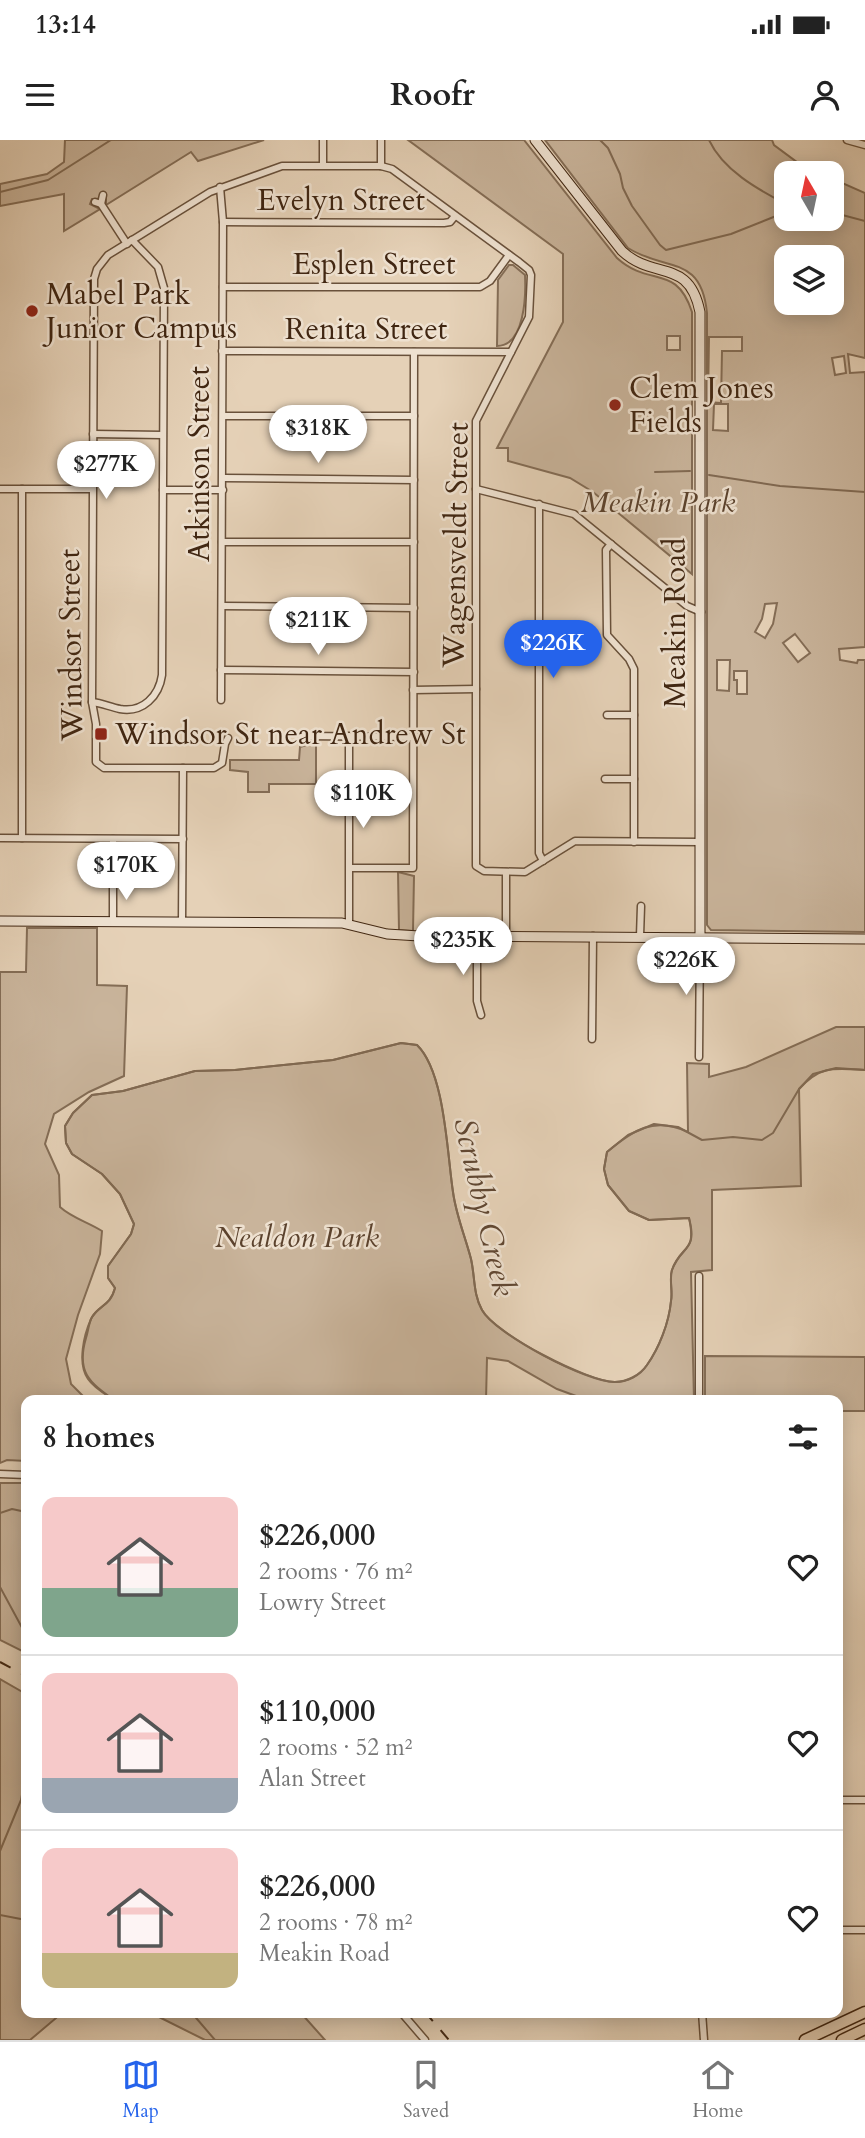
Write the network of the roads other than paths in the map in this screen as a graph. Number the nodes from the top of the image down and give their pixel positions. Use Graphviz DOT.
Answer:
graph roads {
  1 [pos="323,140"];
  2 [pos="381,140"];
  3 [pos="535,140"];
  4 [pos="847,140"];
  5 [pos="865,145"];
  6 [pos="323,165"];
  7 [pos="381,166"];
  8 [pos="220,187"];
  9 [pos="103,195"];
  10 [pos="455,216"];
  11 [pos="223,222"];
  12 [pos="129,242"];
  13 [pos="509,255"];
  14 [pos="223,286"];
  15 [pos="222,351"];
  16 [pos="414,352"];
  17 [pos="511,352"];
  18 [pos="223,416"];
  19 [pos="414,416"];
  20 [pos="93,434"];
  21 [pos="162,435"];
  22 [pos="223,478"];
  23 [pos="414,480"];
  24 [pos="0,489"];
  25 [pos="22,489"];
  26 [pos="92,489"];
  27 [pos="476,489"];
  28 [pos="163,490"];
  29 [pos="223,490"];
  30 [pos="539,504"];
  31 [pos="222,542"];
  32 [pos="414,542"];
  33 [pos="611,544"];
  34 [pos="222,606"];
  35 [pos="414,608"];
  36 [pos="701,612"];
  37 [pos="221,670"];
  38 [pos="414,672"];
  39 [pos="476,689"];
  40 [pos="413,690"];
  41 [pos="221,700"];
  42 [pos="92,702"];
  43 [pos="607,715"];
  44 [pos="634,715"];
  45 [pos="303,736"];
  46 [pos="349,736"];
  47 [pos="413,737"];
  48 [pos="228,738"];
  49 [pos="183,768"];
  50 [pos="605,779"];
  51 [pos="634,779"];
  52 [pos="0,838"];
  53 [pos="22,838"];
  54 [pos="113,839"];
  55 [pos="183,839"];
  56 [pos="634,842"];
  57 [pos="699,842"];
  58 [pos="543,861"];
  59 [pos="350,868"];
  60 [pos="506,872"];
  61 [pos="113,874"];
  62 [pos="113,883"];
  63 [pos="641,906"];
  64 [pos="0,921"];
  65 [pos="113,921"];
  66 [pos="182,922"];
  67 [pos="349,924"];
  68 [pos="477,935"];
  69 [pos="506,936"];
  70 [pos="593,936"];
  71 [pos="640,936"];
  72 [pos="700,936"];
  73 [pos="865,939"];
  74 [pos="481,1014"];
  75 [pos="592,1039"];
  76 [pos="699,1057"];
  77 [pos="699,1276"];
  78 [pos="699,1395"];
  79 [pos="0,1474"];
  80 [pos="21,1475"];
  81 [pos="843,1800"];
  82 [pos="865,1800"];
  83 [pos="843,1930"];
  84 [pos="865,1930"];
  85 [pos="865,2012"];
  86 [pos="406,2018"];
  87 [pos="702,2018"];
  88 [pos="865,2029"];
  89 [pos="865,2035"];
  90 [pos="425,2040"];
  91 [pos="704,2040"];
  92 [pos="805,2040"];
  93 [pos="842,2040"];
  94 [pos="848,2040"];
  1 -- 6 [label="street"];
  2 -- 7 [label="street"];
  3 -- 36 [label="street, Meakin Road"];
  4 -- 5 [label="street"];
  6 -- 7 [label="street, Wagensveldt Street"];
  6 -- 8 [label="street, Wagensveldt Street"];
  7 -- 10 [label="street, Wagensveldt Street"];
  8 -- 11 [label="street, Atkinson Street"];
  8 -- 12 [label="street, Wagensveldt Street"];
  9 -- 12 [label="street"];
  10 -- 11 [label="street, Evelyn Street"];
  10 -- 13 [label="street, Wagensveldt Street"];
  11 -- 14 [label="street, Atkinson Street"];
  12 -- 20 [label="street, Windsor Street"];
  12 -- 21 [label="street"];
  13 -- 14 [label="street, Esplen Street"];
  13 -- 17 [label="street, Wagensveldt Street"];
  14 -- 15 [label="street, Atkinson Street"];
  15 -- 16 [label="street, Renita Street"];
  15 -- 18 [label="street, Atkinson Street"];
  16 -- 17 [label="street, Renita Street"];
  16 -- 19 [label="street"];
  17 -- 27 [label="street, Wagensveldt Street"];
  18 -- 19 [label="street"];
  18 -- 22 [label="street, Atkinson Street"];
  19 -- 23 [label="street"];
  20 -- 21 [label="street"];
  20 -- 26 [label="street, Windsor Street"];
  21 -- 28 [label="street"];
  22 -- 23 [label="street"];
  22 -- 29 [label="street, Atkinson Street"];
  23 -- 32 [label="street"];
  24 -- 25 [label="street"];
  25 -- 26 [label="street"];
  25 -- 53 [label="street"];
  26 -- 42 [label="street, Windsor Street"];
  27 -- 30 [label="street"];
  27 -- 39 [label="street, Wagensveldt Street"];
  28 -- 29 [label="street"];
  28 -- 42 [label="street"];
  29 -- 31 [label="street, Atkinson Street"];
  30 -- 33 [label="street"];
  30 -- 58 [label="street"];
  31 -- 32 [label="street"];
  31 -- 34 [label="street, Atkinson Street"];
  32 -- 35 [label="street"];
  33 -- 36 [label="street"];
  33 -- 44 [label="street"];
  34 -- 35 [label="street"];
  34 -- 37 [label="street, Atkinson Street"];
  35 -- 38 [label="street"];
  36 -- 57 [label="street, Meakin Road"];
  37 -- 38 [label="street"];
  37 -- 41 [label="street, Atkinson Street"];
  38 -- 40 [label="street"];
  39 -- 40 [label="street"];
  39 -- 60 [label="street, Wagensveldt Street"];
  40 -- 47 [label="street"];
  42 -- 49 [label="street, Windsor Street"];
  43 -- 44 [label="street"];
  44 -- 51 [label="street"];
  45 -- 46 [label="street"];
  46 -- 47 [label="street"];
  46 -- 59 [label="street"];
  47 -- 59 [label="street"];
  48 -- 49 [label="street"];
  49 -- 55 [label="street"];
  50 -- 51 [label="street"];
  51 -- 56 [label="street"];
  52 -- 53 [label="street"];
  53 -- 54 [label="street"];
  54 -- 55 [label="street"];
  54 -- 61 [label="street"];
  55 -- 66 [label="street"];
  56 -- 57 [label="street"];
  56 -- 58 [label="street"];
  57 -- 72 [label="street, Meakin Road"];
  58 -- 60 [label="street"];
  59 -- 67 [label="street"];
  60 -- 69 [label="street"];
  62 -- 65 [label="street"];
  63 -- 71 [label="street"];
  64 -- 65 [label="street"];
  65 -- 66 [label="street"];
  66 -- 67 [label="street"];
  67 -- 68 [label="street"];
  68 -- 69 [label="street"];
  68 -- 74 [label="street"];
  69 -- 70 [label="street"];
  70 -- 71 [label="street"];
  70 -- 75 [label="street"];
  71 -- 72 [label="street"];
  72 -- 73 [label="street"];
  72 -- 76 [label="street, Meakin Road"];
  77 -- 78 [label="street"];
  79 -- 80 [label="street"];
  81 -- 82 [label="street"];
  83 -- 84 [label="street"];
  85 -- 92 [label="highway"];
  86 -- 90 [label="street"];
  87 -- 91 [label="street"];
  88 -- 93 [label="highway"];
  89 -- 94 [label="highway"];
}
